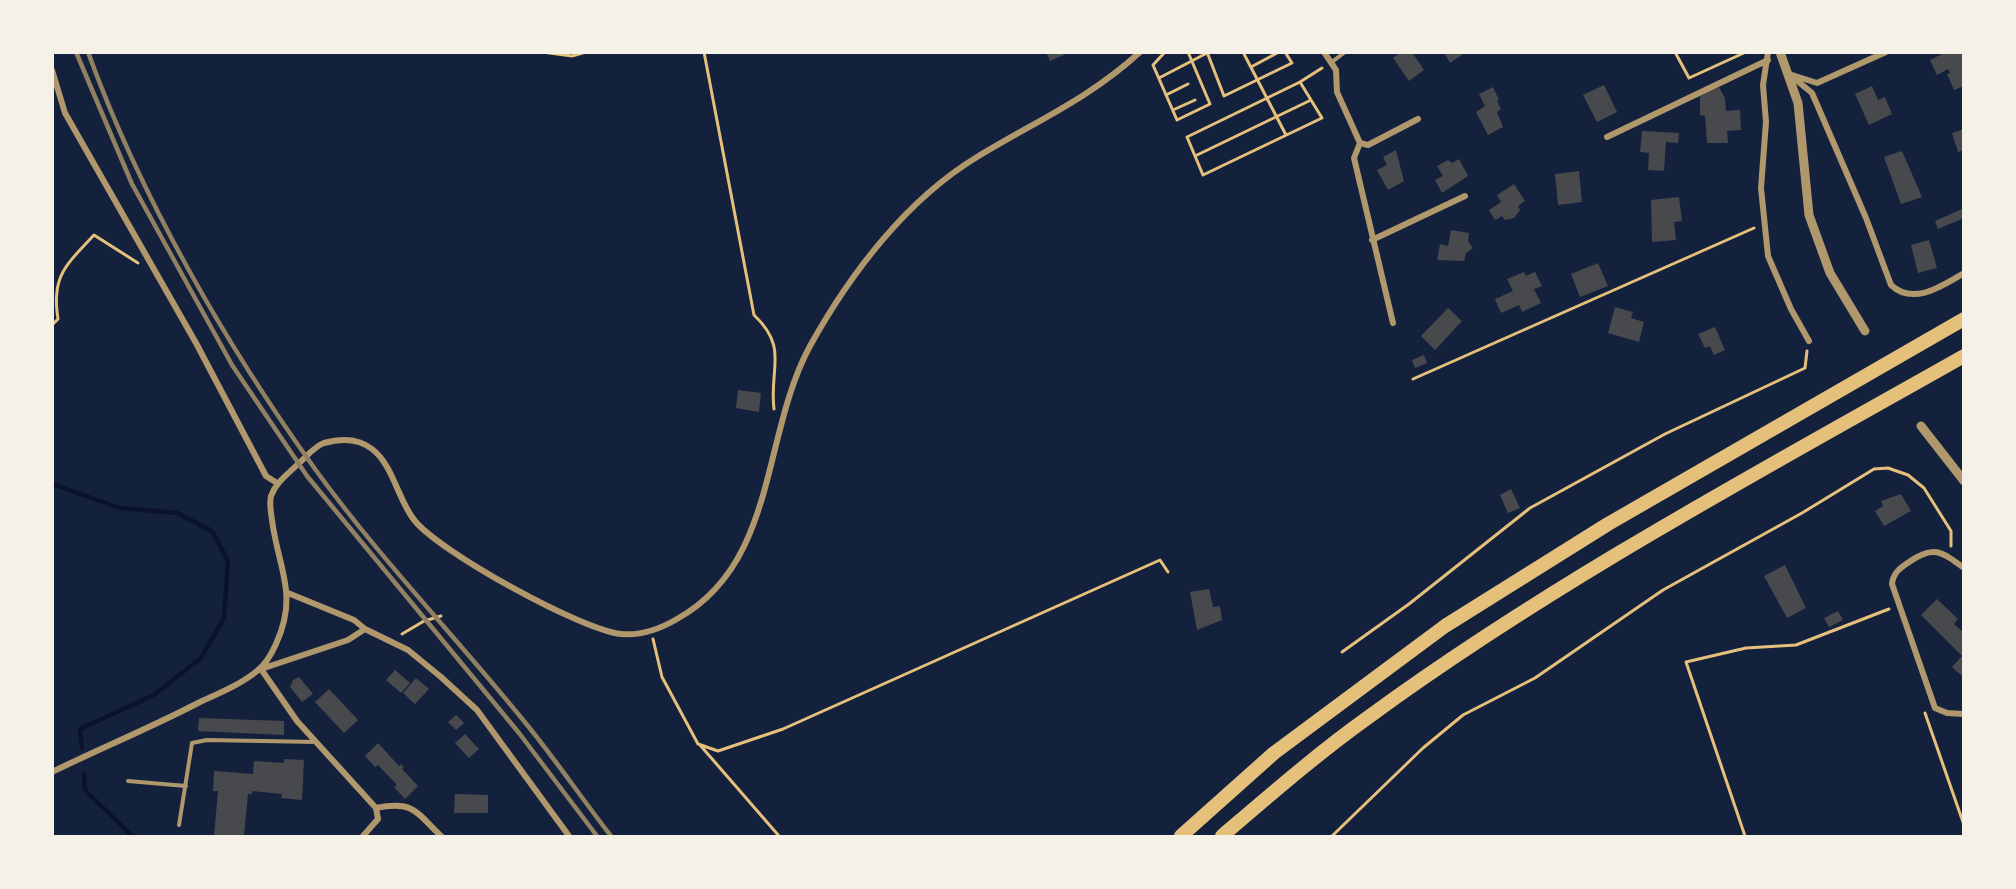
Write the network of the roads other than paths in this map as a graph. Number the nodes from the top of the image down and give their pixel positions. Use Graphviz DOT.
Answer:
graph roads {
  1 [pos="1140,52"];
  2 [pos="1324,52"];
  3 [pos="1345,52"];
  4 [pos="1780,52"];
  5 [pos="1886,52"];
  6 [pos="1768,56"];
  7 [pos="1331,63"];
  8 [pos="52,70"];
  9 [pos="1788,74"];
  10 [pos="1419,119"];
  11 [pos="1607,137"];
  12 [pos="1360,143"];
  13 [pos="1465,196"];
  14 [pos="1372,240"];
  15 [pos="1964,273"];
  16 [pos="1964,319"];
  17 [pos="1393,322"];
  18 [pos="1865,331"];
  19 [pos="1809,341"];
  20 [pos="1964,356"];
  21 [pos="1921,426"];
  22 [pos="1964,481"];
  23 [pos="277,483"];
  24 [pos="1964,568"];
  25 [pos="288,593"];
  26 [pos="365,629"];
  27 [pos="261,669"];
  28 [pos="1964,714"];
  29 [pos="316,742"];
  30 [pos="52,772"];
  31 [pos="128,781"];
  32 [pos="186,786"];
  33 [pos="376,808"];
  34 [pos="179,825"];
  35 [pos="363,837"];
  36 [pos="441,837"];
  37 [pos="569,837"];
  38 [pos="1181,837"];
  39 [pos="1222,837"];
  1 -- 23 [label="street"];
  2 -- 7 [label="street"];
  3 -- 7 [label="lane"];
  4 -- 9 [label="street"];
  5 -- 9 [label="street"];
  6 -- 11 [label="street"];
  6 -- 19 [label="street"];
  7 -- 12 [label="street"];
  8 -- 23 [label="street"];
  9 -- 15 [label="street"];
  9 -- 18 [label="street"];
  10 -- 12 [label="street"];
  12 -- 14 [label="street"];
  13 -- 14 [label="street"];
  14 -- 17 [label="street"];
  16 -- 38 [label="highway"];
  20 -- 39 [label="highway"];
  21 -- 22 [label="street"];
  23 -- 25 [label="street"];
  24 -- 28 [label="street"];
  25 -- 26 [label="street"];
  25 -- 27 [label="street"];
  26 -- 27 [label="street"];
  26 -- 37 [label="street"];
  27 -- 29 [label="street"];
  27 -- 30 [label="street"];
  29 -- 32 [label="lane"];
  29 -- 33 [label="street"];
  31 -- 32 [label="lane"];
  32 -- 34 [label="lane"];
  33 -- 35 [label="street"];
  33 -- 36 [label="street"];
}
